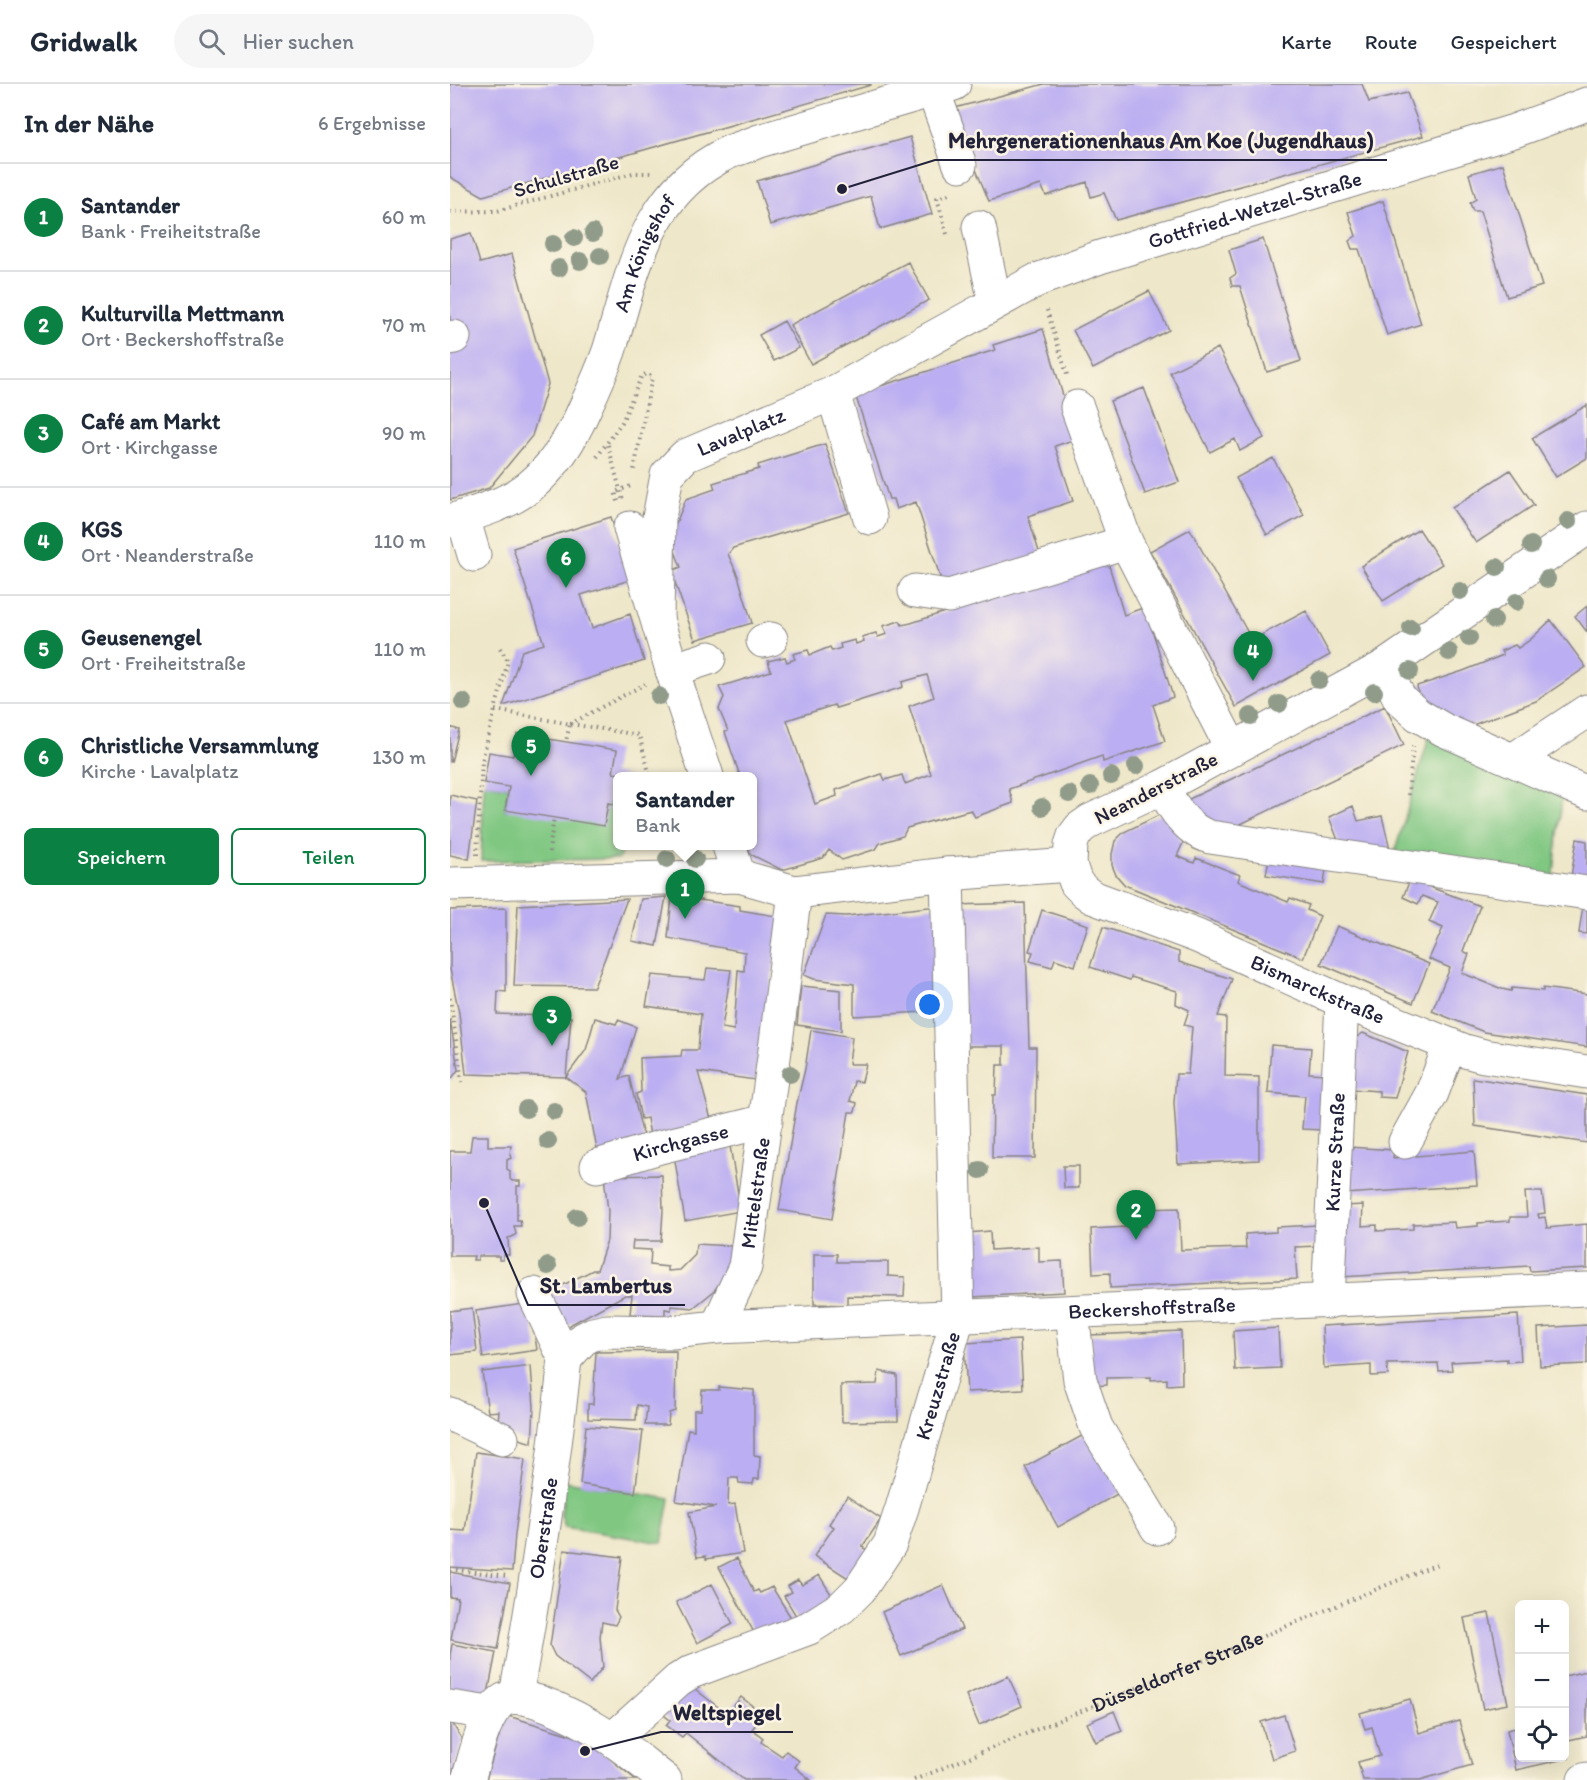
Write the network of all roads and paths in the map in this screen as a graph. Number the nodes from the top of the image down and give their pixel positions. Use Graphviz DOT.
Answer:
graph roads {
  1 [pos="943,87"];
  2 [pos="1587,104"];
  3 [pos="960,165"];
  4 [pos="689,180"];
  5 [pos="450,212"];
  6 [pos="979,227"];
  7 [pos="1037,280"];
  8 [pos="995,302"];
  9 [pos="592,392"];
  10 [pos="833,393"];
  11 [pos="1077,407"];
  12 [pos="608,445"];
  13 [pos="592,463"];
  14 [pos="621,491"];
  15 [pos="870,518"];
  16 [pos="457,519"];
  17 [pos="630,528"];
  18 [pos="1587,528"];
  19 [pos="1126,542"];
  20 [pos="474,555"];
  21 [pos="915,591"];
  22 [pos="657,617"];
  23 [pos="500,648"];
  24 [pos="709,658"];
  25 [pos="1384,667"];
  26 [pos="672,670"];
  27 [pos="616,700"];
  28 [pos="495,710"];
  29 [pos="1587,711"];
  30 [pos="1418,715"];
  31 [pos="570,724"];
  32 [pos="566,741"];
  33 [pos="1232,749"];
  34 [pos="1513,760"];
  35 [pos="649,772"];
  36 [pos="705,772"];
  37 [pos="1162,787"];
  38 [pos="1587,793"];
  39 [pos="1408,795"];
  40 [pos="554,817"];
  41 [pos="477,824"];
  42 [pos="734,861"];
  43 [pos="1070,865"];
  44 [pos="547,870"];
  45 [pos="947,874"];
  46 [pos="450,884"];
  47 [pos="795,892"];
  48 [pos="1587,893"];
  49 [pos="450,998"];
  50 [pos="1342,1001"];
  51 [pos="1450,1045"];
  52 [pos="1587,1072"];
  53 [pos="462,1082"];
  54 [pos="766,1121"];
  55 [pos="1405,1142"];
  56 [pos="597,1166"];
  57 [pos="1587,1289"];
  58 [pos="534,1294"];
  59 [pos="1328,1302"];
  60 [pos="1072,1313"];
  61 [pos="958,1317"];
  62 [pos="717,1327"];
  63 [pos="565,1359"];
  64 [pos="450,1414"];
  65 [pos="502,1439"];
  66 [pos="1156,1528"];
  67 [pos="1440,1563"];
  68 [pos="450,1569"];
  69 [pos="537,1580"];
  70 [pos="503,1705"];
  71 [pos="450,1707"];
  72 [pos="613,1739"];
  73 [pos="468,1780"];
  74 [pos="665,1780"];
  75 [pos="914,1780"];
  1 -- 3 [label="street, Am Königshof"];
  1 -- 4 [label="street, Am Königshof"];
  2 -- 7 [label="street, Gottfried-Wetzel-Straße"];
  4 -- 5 [label="path, Schulstraße"];
  4 -- 9 [label="street, Am Königshof"];
  6 -- 8 [label="street"];
  7 -- 8 [label="street, Gottfried-Wetzel-Straße"];
  7 -- 11 [label="path"];
  8 -- 10 [label="street, Gottfried-Wetzel-Straße"];
  9 -- 12 [label="path"];
  9 -- 16 [label="street, Am Königshof"];
  10 -- 15 [label="street"];
  10 -- 22 [label="street, Lavalplatz"];
  11 -- 19 [label="street"];
  12 -- 13 [label="path"];
  12 -- 14 [label="path"];
  12 -- 14 [label="path"];
  14 -- 17 [label="path"];
  16 -- 20 [label="street"];
  17 -- 22 [label="street, Lavalplatz"];
  18 -- 25 [label="street, Neanderstraße"];
  19 -- 21 [label="street"];
  19 -- 33 [label="street"];
  22 -- 26 [label="street, Lavalplatz"];
  23 -- 28 [label="path"];
  24 -- 26 [label="street"];
  25 -- 30 [label="street"];
  25 -- 33 [label="street, Neanderstraße"];
  26 -- 36 [label="street, Lavalplatz"];
  27 -- 31 [label="path"];
  28 -- 31 [label="path"];
  28 -- 41 [label="path"];
  29 -- 34 [label="street"];
  30 -- 34 [label="street"];
  30 -- 39 [label="path"];
  31 -- 32 [label="path"];
  31 -- 35 [label="path"];
  33 -- 37 [label="street, Neanderstraße"];
  34 -- 38 [label="street"];
  37 -- 43 [label="street, Neanderstraße"];
  37 -- 48 [label="street"];
  40 -- 44 [label="path"];
  42 -- 44 [label="street"];
  42 -- 47 [label="street"];
  43 -- 45 [label="street"];
  43 -- 50 [label="street, Bismarckstraße"];
  44 -- 46 [label="street"];
  45 -- 47 [label="street"];
  45 -- 61 [label="street, Kreuzstraße"];
  47 -- 54 [label="street, Mittelstraße"];
  49 -- 53 [label="path"];
  50 -- 51 [label="street, Bismarckstraße"];
  50 -- 59 [label="street, Kurze Straße"];
  51 -- 52 [label="street, Bismarckstraße"];
  51 -- 55 [label="street"];
  54 -- 56 [label="street, Kirchgasse"];
  54 -- 62 [label="street, Mittelstraße"];
  57 -- 59 [label="street, Beckershoffstraße"];
  58 -- 63 [label="street"];
  59 -- 60 [label="street, Beckershoffstraße"];
  60 -- 61 [label="street, Beckershoffstraße"];
  60 -- 66 [label="street"];
  61 -- 62 [label="street, Beckershoffstraße"];
  61 -- 72 [label="street, Kreuzstraße"];
  62 -- 63 [label="street"];
  63 -- 69 [label="street, Oberstraße"];
  64 -- 65 [label="street"];
  67 -- 75 [label="path, Düsseldorfer Straße"];
  68 -- 69 [label="path"];
  69 -- 70 [label="street, Oberstraße"];
  70 -- 71 [label="street"];
  70 -- 72 [label="street"];
  70 -- 73 [label="street, Oberstraße"];
  72 -- 74 [label="street"];
}
